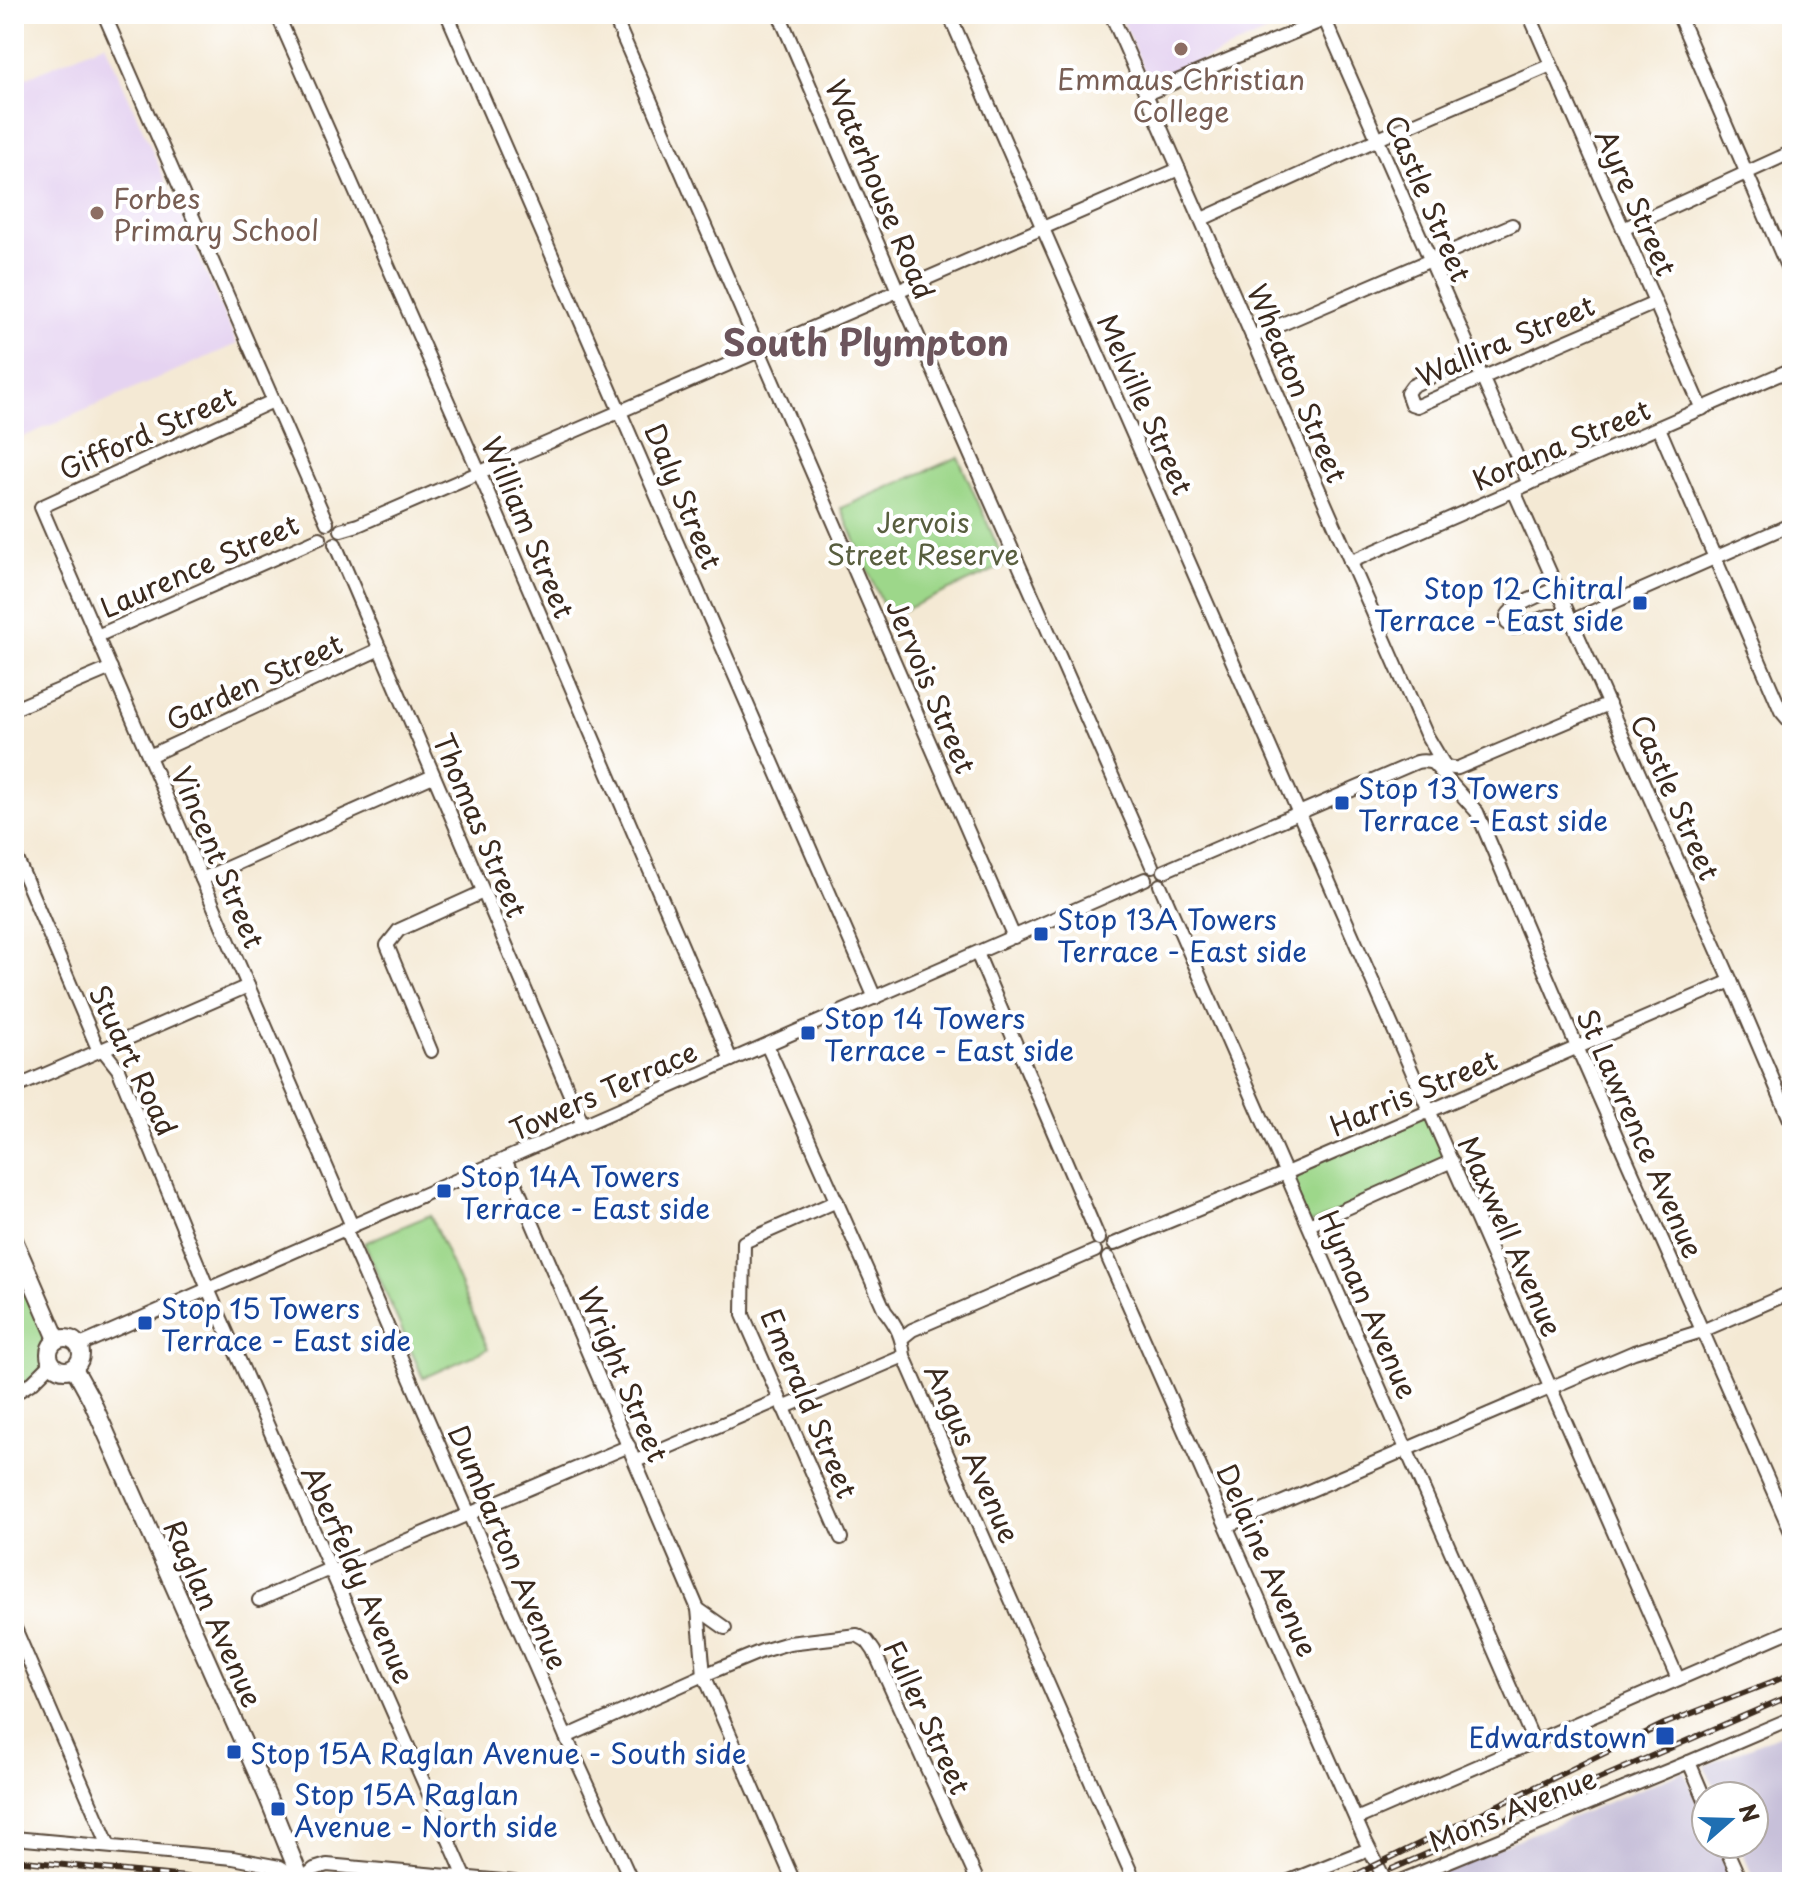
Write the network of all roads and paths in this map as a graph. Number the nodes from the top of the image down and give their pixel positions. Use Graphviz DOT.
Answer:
graph roads {
  1 [pos="104,14"];
  2 [pos="277,14"];
  3 [pos="447,14"];
  4 [pos="613,14"];
  5 [pos="779,14"];
  6 [pos="949,14"];
  7 [pos="1111,14"];
  8 [pos="1338,14"];
  9 [pos="1529,14"];
  10 [pos="1678,14"];
  11 [pos="1325,20"];
  12 [pos="1551,65"];
  13 [pos="1146,94"];
  14 [pos="1378,139"];
  15 [pos="1792,152"];
  16 [pos="1179,169"];
  17 [pos="1745,173"];
  18 [pos="1202,219"];
  19 [pos="1512,225"];
  20 [pos="1043,228"];
  21 [pos="1623,229"];
  22 [pos="1430,260"];
  23 [pos="1792,278"];
  24 [pos="898,291"];
  25 [pos="1655,303"];
  26 [pos="1252,337"];
  27 [pos="760,350"];
  28 [pos="1472,357"];
  29 [pos="1792,369"];
  30 [pos="1481,378"];
  31 [pos="273,401"];
  32 [pos="1702,409"];
  33 [pos="620,411"];
  34 [pos="1659,428"];
  35 [pos="479,472"];
  36 [pos="1529,484"];
  37 [pos="1514,491"];
  38 [pos="41,507"];
  39 [pos="327,523"];
  40 [pos="1792,524"];
  41 [pos="341,530"];
  42 [pos="320,538"];
  43 [pos="335,544"];
  44 [pos="1714,558"];
  45 [pos="1350,562"];
  46 [pos="1557,588"];
  47 [pos="1570,619"];
  48 [pos="97,636"];
  49 [pos="380,649"];
  50 [pos="111,668"];
  51 [pos="1609,704"];
  52 [pos="14,709"];
  53 [pos="1792,724"];
  54 [pos="149,756"];
  55 [pos="1431,761"];
  56 [pos="1446,768"];
  57 [pos="433,776"];
  58 [pos="1298,813"];
  59 [pos="14,852"];
  60 [pos="1158,868"];
  61 [pos="202,879"];
  62 [pos="1145,879"];
  63 [pos="1160,885"];
  64 [pos="483,892"];
  65 [pos="1014,937"];
  66 [pos="977,953"];
  67 [pos="1731,981"];
  68 [pos="248,986"];
  69 [pos="875,998"];
  70 [pos="767,1045"];
  71 [pos="1577,1047"];
  72 [pos="103,1050"];
  73 [pos="431,1051"];
  74 [pos="731,1060"];
  75 [pos="14,1088"];
  76 [pos="1788,1104"];
  77 [pos="1430,1111"];
  78 [pos="1792,1124"];
  79 [pos="583,1125"];
  80 [pos="505,1159"];
  81 [pos="1452,1161"];
  82 [pos="1286,1173"];
  83 [pos="837,1201"];
  84 [pos="1309,1225"];
  85 [pos="348,1228"];
  86 [pos="14,1240"];
  87 [pos="1114,1244"];
  88 [pos="1097,1245"];
  89 [pos="1108,1258"];
  90 [pos="208,1289"];
  91 [pos="1792,1292"];
  92 [pos="1702,1331"];
  93 [pos="902,1338"];
  94 [pos="57,1339"];
  95 [pos="80,1345"];
  96 [pos="904,1356"];
  97 [pos="52,1363"];
  98 [pos="74,1368"];
  99 [pos="1552,1387"];
  100 [pos="14,1394"];
  101 [pos="781,1404"];
  102 [pos="629,1446"];
  103 [pos="1407,1449"];
  104 [pos="636,1461"];
  105 [pos="469,1514"];
  106 [pos="1227,1526"];
  107 [pos="1792,1534"];
  108 [pos="841,1538"];
  109 [pos="332,1572"];
  110 [pos="259,1600"];
  111 [pos="698,1609"];
  112 [pos="14,1626"];
  113 [pos="725,1628"];
  114 [pos="1792,1630"];
  115 [pos="704,1675"];
  116 [pos="1678,1679"];
  117 [pos="1792,1718"];
  118 [pos="566,1737"];
  119 [pos="1534,1742"];
  120 [pos="1689,1762"];
  121 [pos="1697,1780"];
  122 [pos="1356,1819"];
  123 [pos="14,1838"];
  124 [pos="109,1846"];
  125 [pos="1369,1849"];
  126 [pos="1731,1860"];
  127 [pos="466,1879"];
  128 [pos="301,1881"];
  129 [pos="514,1882"];
  130 [pos="632,1882"];
  131 [pos="794,1882"];
  132 [pos="978,1882"];
  133 [pos="1135,1882"];
  134 [pos="1287,1882"];
  135 [pos="1386,1882"];
  136 [pos="1398,1882"];
  137 [pos="1741,1882"];
  1 -- 31 [label="street"];
  2 -- 35 [label="street, William Street"];
  3 -- 33 [label="street, Daly Street"];
  4 -- 27 [label="street, Jervois Street"];
  5 -- 24 [label="street, Waterhouse Road"];
  6 -- 20 [label="street, Melville Street"];
  7 -- 13 [label="street, Wheaton Street"];
  8 -- 11 [label="street"];
  9 -- 12 [label="street, Ayre Street"];
  10 -- 17 [label="street"];
  11 -- 13 [label="street"];
  11 -- 14 [label="street, Castle Street"];
  12 -- 14 [label="street"];
  12 -- 21 [label="street, Ayre Street"];
  13 -- 16 [label="street, Wheaton Street"];
  14 -- 18 [label="street"];
  14 -- 22 [label="street, Castle Street"];
  15 -- 17 [label="street"];
  16 -- 18 [label="street, Wheaton Street"];
  16 -- 20 [label="street, Laurence Street"];
  17 -- 21 [label="street"];
  17 -- 23 [label="street"];
  18 -- 26 [label="street, Wheaton Street"];
  19 -- 22 [label="street"];
  20 -- 24 [label="street, Laurence Street"];
  20 -- 58 [label="street, Melville Street"];
  21 -- 25 [label="street, Ayre Street"];
  22 -- 26 [label="street"];
  22 -- 28 [label="street, Castle Street"];
  24 -- 27 [label="street, Laurence Street"];
  24 -- 60 [label="street, Waterhouse Road"];
  25 -- 30 [label="street, Wallira Street"];
  25 -- 32 [label="street, Ayre Street"];
  26 -- 45 [label="street, Wheaton Street"];
  27 -- 33 [label="street, Laurence Street"];
  27 -- 65 [label="street, Jervois Street"];
  28 -- 30 [label="street, Castle Street"];
  28 -- 30 [label="street, Wallira Street"];
  29 -- 32 [label="street, Korana Street"];
  30 -- 36 [label="street, Castle Street"];
  31 -- 38 [label="street, Gifford Street"];
  31 -- 39 [label="street"];
  32 -- 34 [label="street, Korana Street"];
  33 -- 35 [label="street, Laurence Street"];
  33 -- 69 [label="street, Daly Street"];
  34 -- 36 [label="street, Korana Street"];
  34 -- 44 [label="street"];
  35 -- 41 [label="street, Laurence Street"];
  35 -- 74 [label="street, William Street"];
  36 -- 37 [label="street, Korana Street"];
  37 -- 45 [label="street, Korana Street"];
  37 -- 46 [label="street, Castle Street"];
  38 -- 48 [label="street, Vincent Street"];
  39 -- 41 [label="street"];
  39 -- 42 [label="street"];
  40 -- 44 [label="street"];
  41 -- 43 [label="street"];
  42 -- 43 [label="street"];
  42 -- 48 [label="street, Laurence Street"];
  43 -- 49 [label="street, Thomas Street"];
  44 -- 47 [label="street"];
  44 -- 53 [label="street"];
  45 -- 56 [label="street, Wheaton Street"];
  46 -- 47 [label="street, Castle Street"];
  46 -- 47 [label="street"];
  47 -- 51 [label="street, Castle Street"];
  48 -- 50 [label="street, Vincent Street"];
  49 -- 54 [label="street, Garden Street"];
  49 -- 57 [label="street, Thomas Street"];
  50 -- 52 [label="street"];
  50 -- 54 [label="street, Vincent Street"];
  51 -- 56 [label="street"];
  51 -- 67 [label="street, Castle Street"];
  54 -- 61 [label="street, Vincent Street"];
  55 -- 56 [label="street"];
  55 -- 58 [label="street"];
  55 -- 71 [label="street, St Lawrence Avenue"];
  57 -- 61 [label="street"];
  57 -- 64 [label="street, Thomas Street"];
  58 -- 60 [label="street"];
  58 -- 77 [label="street, Maxwell Avenue"];
  59 -- 72 [label="street, Stuart Road"];
  60 -- 62 [label="street"];
  60 -- 63 [label="street"];
  61 -- 68 [label="street, Vincent Street"];
  62 -- 63 [label="street"];
  62 -- 65 [label="street, Towers Terrace"];
  63 -- 82 [label="street, Hyman Avenue"];
  64 -- 73 [label="street"];
  64 -- 79 [label="street, Thomas Street"];
  65 -- 66 [label="street, Towers Terrace"];
  66 -- 69 [label="street, Towers Terrace"];
  66 -- 88 [label="street"];
  67 -- 71 [label="street, Harris Street"];
  67 -- 76 [label="street, Castle Street"];
  68 -- 72 [label="street"];
  68 -- 85 [label="street, Vincent Street"];
  69 -- 70 [label="street, Towers Terrace"];
  70 -- 74 [label="street, Towers Terrace"];
  70 -- 83 [label="street, Angus Avenue"];
  71 -- 77 [label="street, Harris Street"];
  71 -- 92 [label="street, St Lawrence Avenue"];
  72 -- 75 [label="street"];
  72 -- 90 [label="street, Stuart Road"];
  74 -- 79 [label="street, Towers Terrace"];
  76 -- 78 [label="street, Castle Street"];
  77 -- 81 [label="street, Maxwell Avenue"];
  77 -- 82 [label="street, Harris Street"];
  79 -- 80 [label="street, Towers Terrace"];
  80 -- 85 [label="street, Towers Terrace"];
  80 -- 102 [label="street, Wright Street"];
  81 -- 84 [label="street"];
  81 -- 99 [label="street, Maxwell Avenue"];
  82 -- 84 [label="street, Hyman Avenue"];
  82 -- 87 [label="street, Harris Street"];
  83 -- 93 [label="street, Angus Avenue"];
  83 -- 101 [label="street, Emerald Street"];
  84 -- 103 [label="street, Hyman Avenue"];
  85 -- 90 [label="street, Towers Terrace"];
  85 -- 105 [label="street, Dumbarton Avenue"];
  86 -- 94 [label="street"];
  87 -- 88 [label="street"];
  87 -- 89 [label="street"];
  88 -- 89 [label="street"];
  88 -- 93 [label="street"];
  89 -- 106 [label="street, Delaine Avenue"];
  90 -- 95 [label="street, Towers Terrace"];
  90 -- 109 [label="street, Aberfeldy Avenue"];
  91 -- 92 [label="street"];
  92 -- 99 [label="street"];
  92 -- 107 [label="street, St Lawrence Avenue"];
  93 -- 96 [label="street, Angus Avenue"];
  94 -- 95 [label="street"];
  94 -- 97 [label="street"];
  95 -- 98 [label="street"];
  96 -- 101 [label="street"];
  96 -- 133 [label="street, Angus Avenue"];
  97 -- 98 [label="street"];
  97 -- 100 [label="street"];
  98 -- 128 [label="street, Raglan Avenue"];
  99 -- 103 [label="street"];
  99 -- 116 [label="street, Maxwell Avenue"];
  101 -- 104 [label="street"];
  101 -- 108 [label="street, Emerald Street"];
  102 -- 104 [label="street, Wright Street"];
  102 -- 105 [label="street"];
  103 -- 106 [label="street"];
  103 -- 119 [label="street, Hyman Avenue"];
  104 -- 111 [label="street, Wright Street"];
  105 -- 109 [label="street"];
  105 -- 118 [label="street, Dumbarton Avenue"];
  106 -- 122 [label="street, Delaine Avenue"];
  109 -- 110 [label="street"];
  109 -- 127 [label="street, Aberfeldy Avenue"];
  111 -- 113 [label="street"];
  111 -- 115 [label="street, Wright Street"];
  112 -- 124 [label="street"];
  114 -- 116 [label="street"];
  115 -- 118 [label="street, Fuller Street"];
  115 -- 131 [label="street, Wright Street"];
  115 -- 132 [label="street, Fuller Street"];
  116 -- 119 [label="street"];
  117 -- 120 [label="street, Mons Avenue"];
  118 -- 130 [label="street, Dumbarton Avenue"];
  119 -- 122 [label="street"];
  120 -- 121 [label="street"];
  120 -- 136 [label="street, Mons Avenue"];
  122 -- 125 [label="street, Delaine Avenue"];
  123 -- 124 [label="street"];
  124 -- 128 [label="street"];
  125 -- 134 [label="street"];
  125 -- 135 [label="street, Delaine Avenue"];
  126 -- 137 [label="street"];
  127 -- 128 [label="street"];
  127 -- 129 [label="street"];
}
